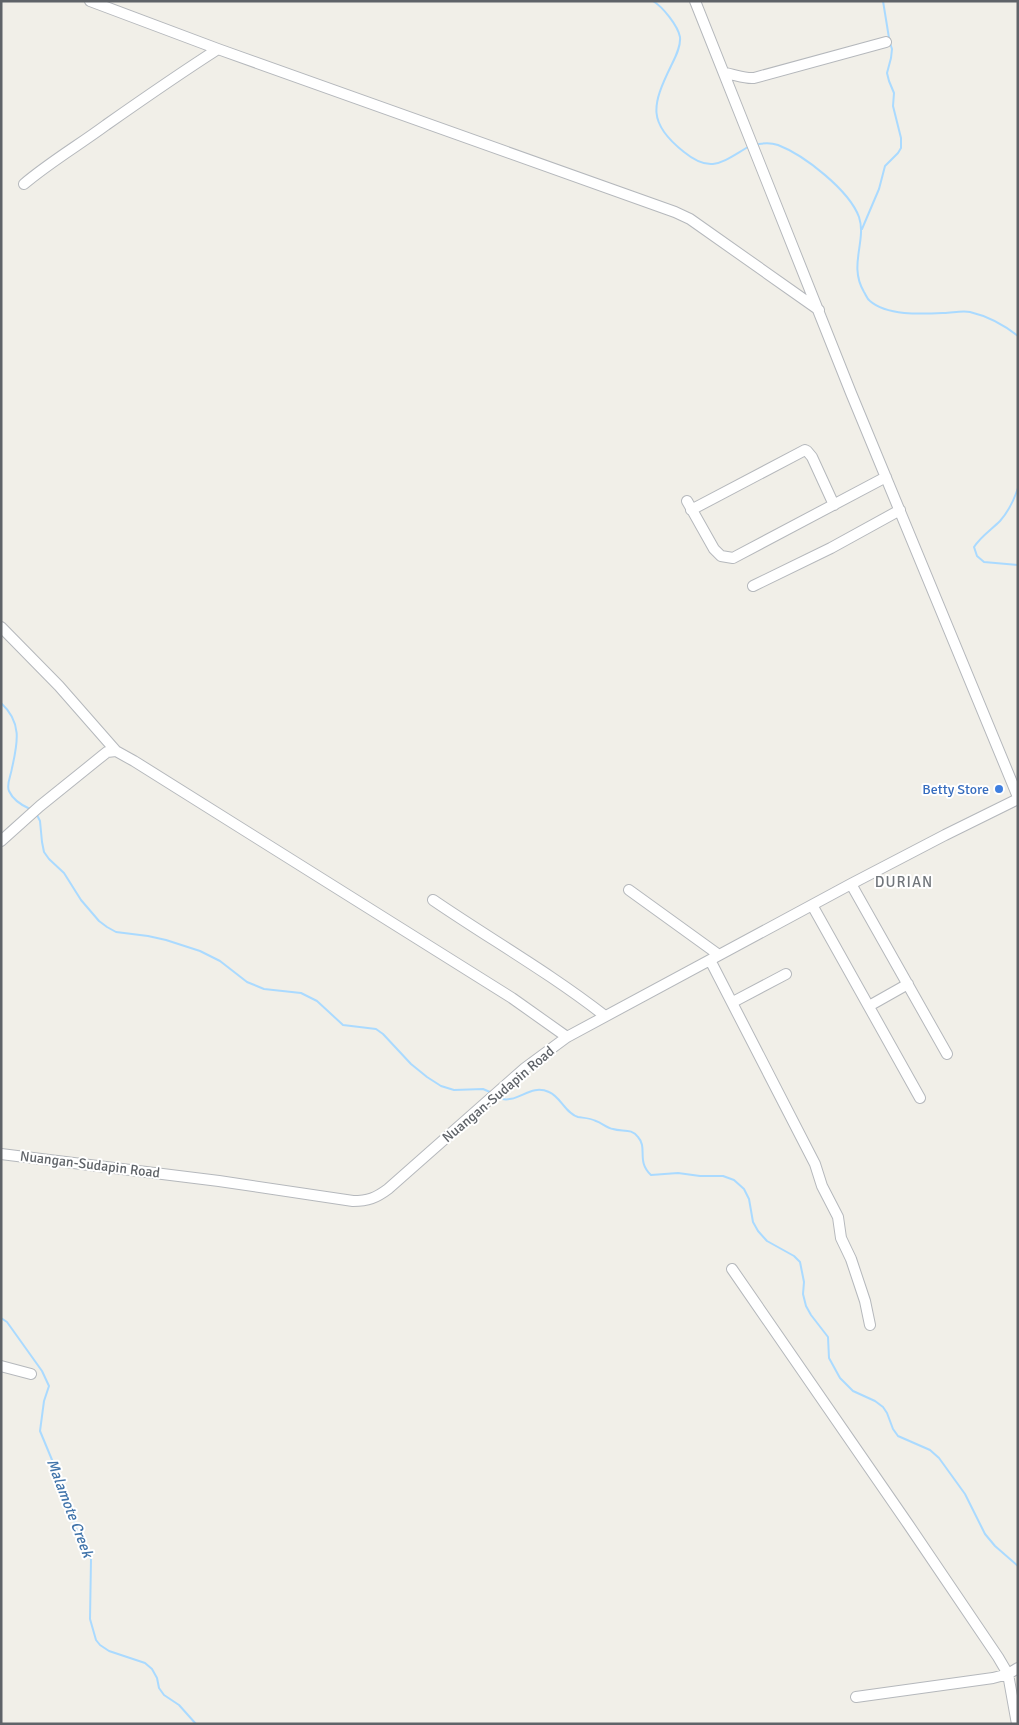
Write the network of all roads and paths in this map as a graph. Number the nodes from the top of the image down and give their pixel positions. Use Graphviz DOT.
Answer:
graph roads {
  1 [pos="90,1"];
  2 [pos="695,1"];
  3 [pos="886,42"];
  4 [pos="218,49"];
  5 [pos="724,73"];
  6 [pos="24,184"];
  7 [pos="820,311"];
  8 [pos="886,477"];
  9 [pos="834,505"];
  10 [pos="900,510"];
  11 [pos="753,586"];
  12 [pos="1,627"];
  13 [pos="116,751"];
  14 [pos="1018,798"];
  15 [pos="1,841"];
  16 [pos="851,884"];
  17 [pos="629,890"];
  18 [pos="433,900"];
  19 [pos="812,905"];
  20 [pos="714,957"];
  21 [pos="786,974"];
  22 [pos="908,984"];
  23 [pos="732,1002"];
  24 [pos="869,1006"];
  25 [pos="605,1016"];
  26 [pos="567,1037"];
  27 [pos="947,1054"];
  28 [pos="920,1098"];
  29 [pos="1,1154"];
  30 [pos="732,1269"];
  31 [pos="870,1325"];
  32 [pos="1,1366"];
  33 [pos="31,1374"];
  34 [pos="1018,1668"];
  35 [pos="1008,1674"];
  36 [pos="856,1697"];
  37 [pos="1017,1724"];
  1 -- 4 [label="street"];
  2 -- 5 [label="street"];
  3 -- 5 [label="street"];
  4 -- 6 [label="street"];
  4 -- 7 [label="street"];
  5 -- 7 [label="street"];
  7 -- 8 [label="street"];
  8 -- 9 [label="street"];
  8 -- 10 [label="street"];
  9 -- 9 [label="street"];
  10 -- 11 [label="street"];
  10 -- 14 [label="street"];
  12 -- 13 [label="street"];
  13 -- 15 [label="street"];
  13 -- 26 [label="street"];
  14 -- 16 [label="street, Nuangan-Sudapin Road"];
  16 -- 19 [label="street, Nuangan-Sudapin Road"];
  16 -- 22 [label="street"];
  17 -- 20 [label="street"];
  18 -- 25 [label="street"];
  19 -- 20 [label="street, Nuangan-Sudapin Road"];
  19 -- 24 [label="street"];
  20 -- 23 [label="street"];
  20 -- 25 [label="street, Nuangan-Sudapin Road"];
  21 -- 23 [label="street"];
  22 -- 24 [label="street"];
  22 -- 27 [label="street"];
  23 -- 31 [label="street"];
  24 -- 28 [label="street"];
  25 -- 26 [label="street, Nuangan-Sudapin Road"];
  26 -- 29 [label="street, Nuangan-Sudapin Road"];
  30 -- 35 [label="street"];
  32 -- 33 [label="street"];
  34 -- 35 [label="street"];
  35 -- 36 [label="street"];
  35 -- 37 [label="street"];
}
